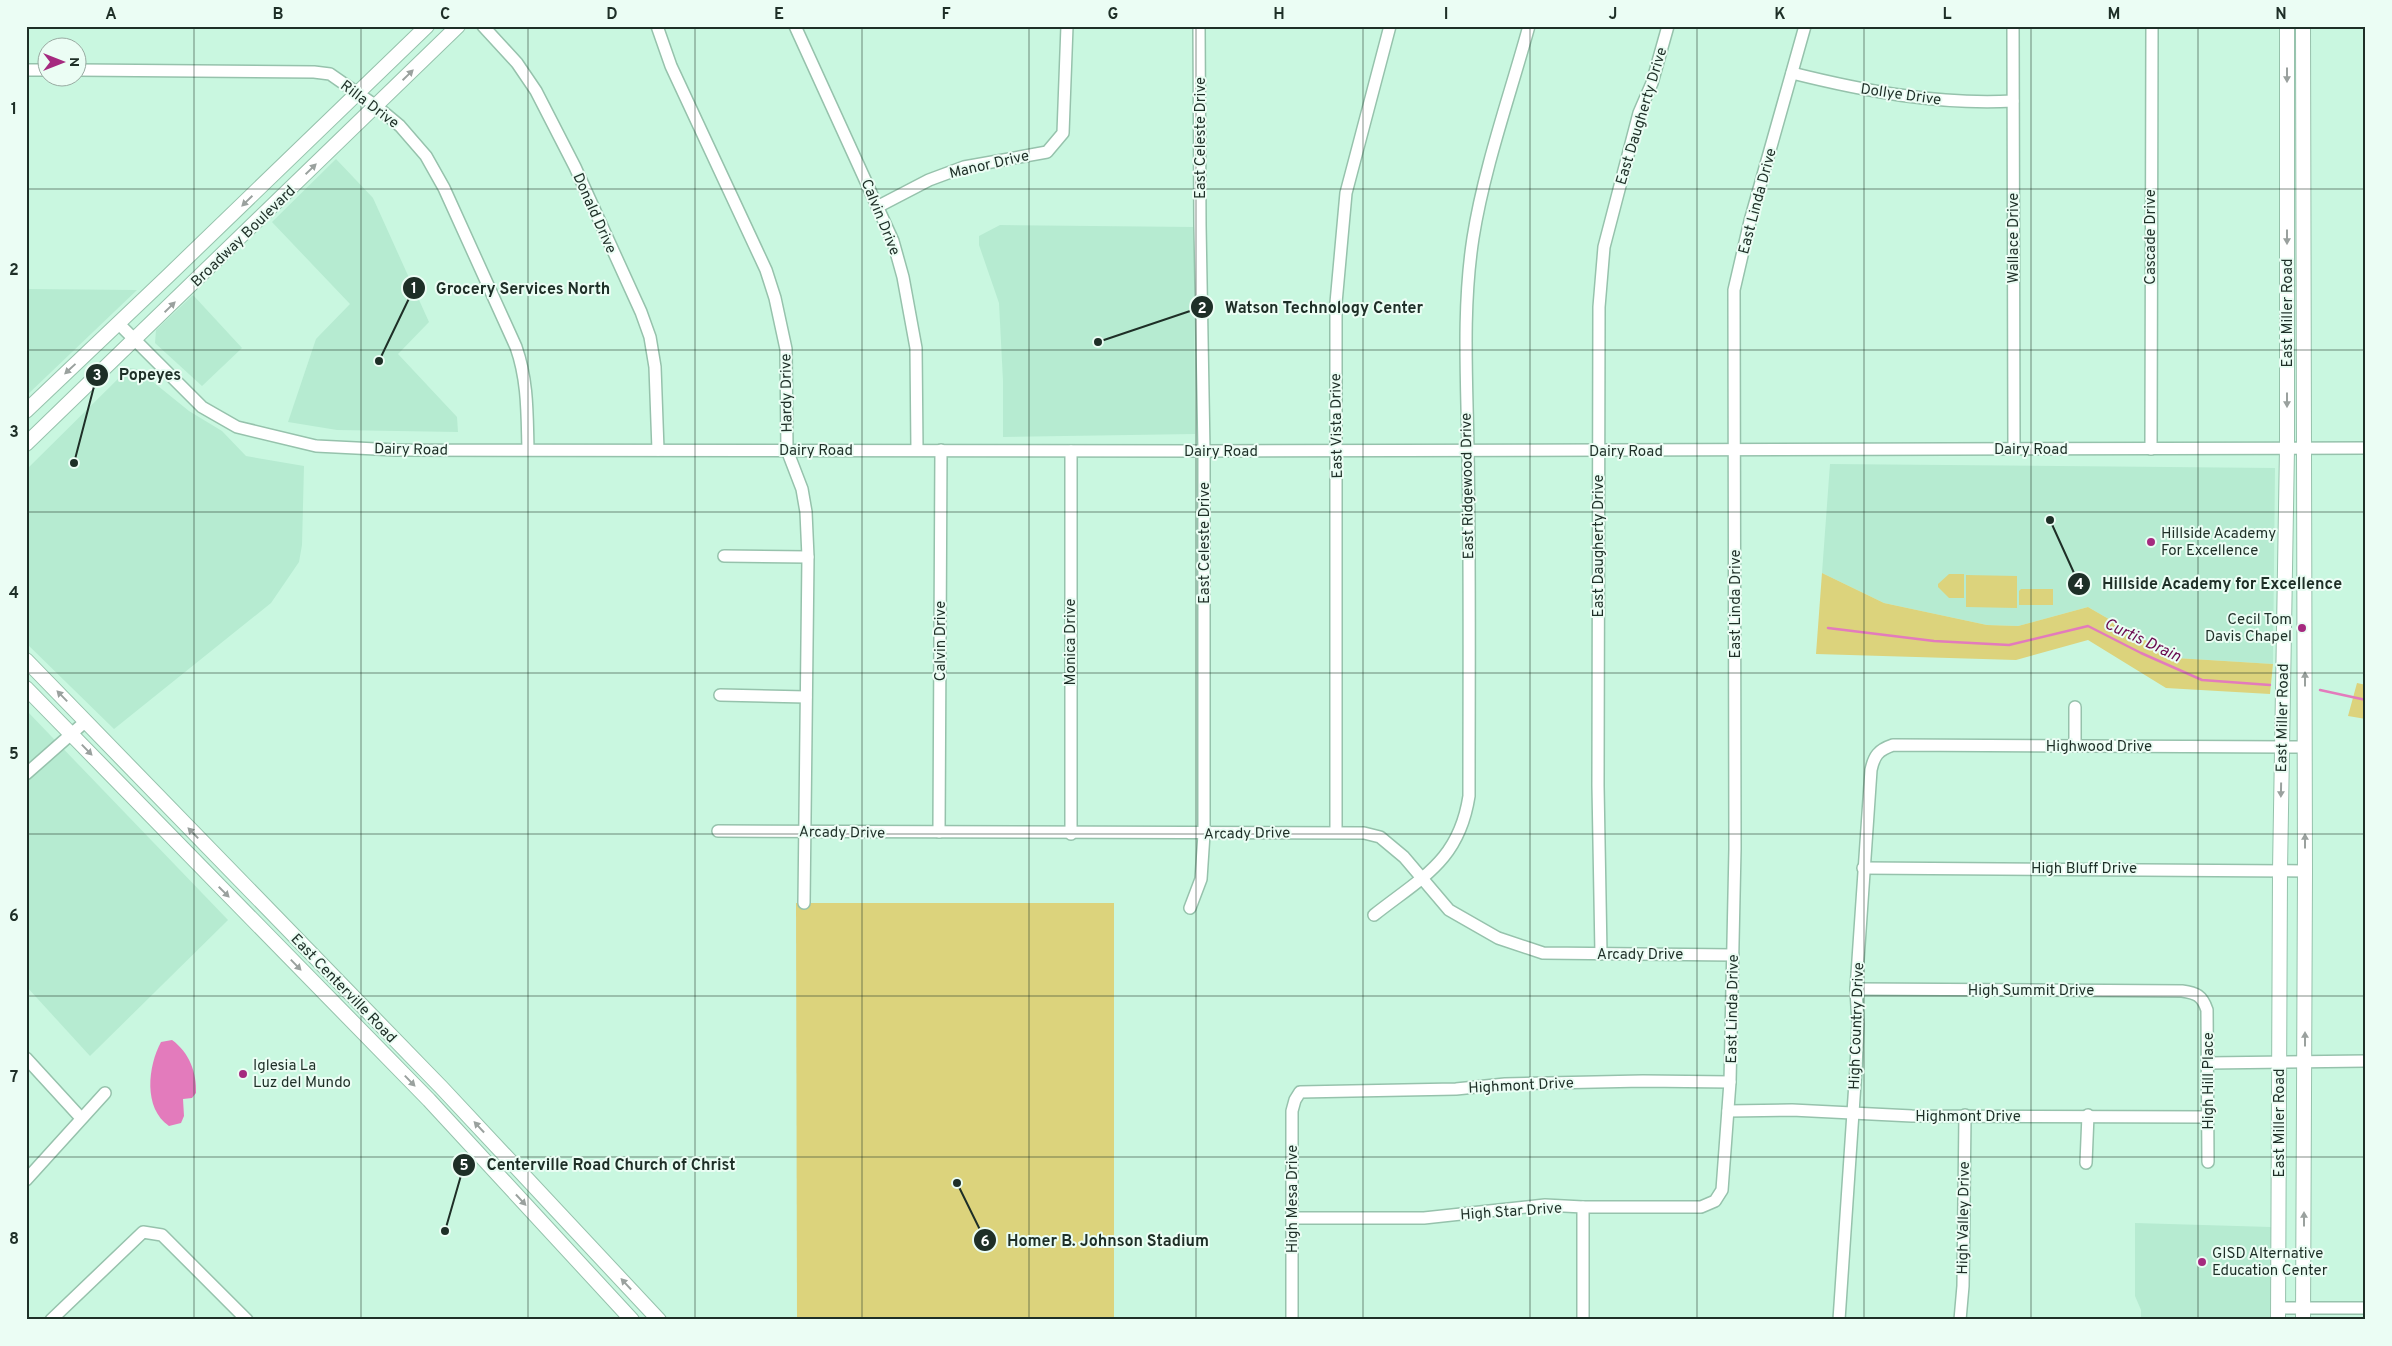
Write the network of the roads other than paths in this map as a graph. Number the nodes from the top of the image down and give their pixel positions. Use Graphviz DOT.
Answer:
graph roads {
  1 [pos="427,26"];
  2 [pos="458,26"];
  3 [pos="483,26"];
  4 [pos="657,26"];
  5 [pos="795,26"];
  6 [pos="1067,26"];
  7 [pos="1199,26"];
  8 [pos="1390,26"];
  9 [pos="1529,26"];
  10 [pos="1668,26"];
  11 [pos="1805,26"];
  12 [pos="2013,26"];
  13 [pos="2152,26"];
  14 [pos="2287,26"];
  15 [pos="2303,26"];
  16 [pos="88,70"];
  17 [pos="1792,73"];
  18 [pos="357,94"];
  19 [pos="2013,100"];
  20 [pos="376,106"];
  21 [pos="879,206"];
  22 [pos="2286,213"];
  23 [pos="2304,213"];
  24 [pos="118,323"];
  25 [pos="135,341"];
  26 [pos="26,410"];
  27 [pos="26,444"];
  28 [pos="2286,448"];
  29 [pos="2305,448"];
  30 [pos="2366,448"];
  31 [pos="528,449"];
  32 [pos="2014,449"];
  33 [pos="2151,449"];
  34 [pos="658,450"];
  35 [pos="787,450"];
  36 [pos="917,450"];
  37 [pos="941,450"];
  38 [pos="1734,450"];
  39 [pos="1071,451"];
  40 [pos="1204,451"];
  41 [pos="1337,451"];
  42 [pos="1468,451"];
  43 [pos="1598,451"];
  44 [pos="724,556"];
  45 [pos="808,557"];
  46 [pos="26,660"];
  47 [pos="26,688"];
  48 [pos="720,695"];
  49 [pos="806,697"];
  50 [pos="2075,707"];
  51 [pos="86,721"];
  52 [pos="70,733"];
  53 [pos="1893,745"];
  54 [pos="2075,746"];
  55 [pos="2282,747"];
  56 [pos="2305,747"];
  57 [pos="26,774"];
  58 [pos="718,831"];
  59 [pos="805,831"];
  60 [pos="939,832"];
  61 [pos="1336,832"];
  62 [pos="1071,834"];
  63 [pos="1204,834"];
  64 [pos="214,855"];
  65 [pos="201,868"];
  66 [pos="1863,868"];
  67 [pos="2280,871"];
  68 [pos="2305,871"];
  69 [pos="1422,878"];
  70 [pos="804,903"];
  71 [pos="1190,908"];
  72 [pos="1374,915"];
  73 [pos="1601,954"];
  74 [pos="1733,955"];
  75 [pos="322,966"];
  76 [pos="310,980"];
  77 [pos="1856,989"];
  78 [pos="2204,1000"];
  79 [pos="26,1058"];
  80 [pos="2305,1061"];
  81 [pos="2366,1061"];
  82 [pos="2279,1062"];
  83 [pos="2208,1063"];
  84 [pos="1730,1082"];
  85 [pos="442,1088"];
  86 [pos="1311,1091"];
  87 [pos="105,1093"];
  88 [pos="429,1100"];
  89 [pos="1728,1111"];
  90 [pos="1852,1112"];
  91 [pos="1965,1115"];
  92 [pos="2088,1115"];
  93 [pos="2208,1117"];
  94 [pos="81,1118"];
  95 [pos="2208,1162"];
  96 [pos="2086,1163"];
  97 [pos="26,1180"];
  98 [pos="1722,1190"];
  99 [pos="1583,1207"];
  100 [pos="1293,1218"];
  101 [pos="572,1226"];
  102 [pos="558,1240"];
  103 [pos="2366,1308"];
  104 [pos="2278,1314"];
  105 [pos="2303,1314"];
  106 [pos="58,1317"];
  107 [pos="247,1320"];
  108 [pos="632,1320"];
  109 [pos="659,1320"];
  110 [pos="1292,1320"];
  111 [pos="1583,1320"];
  112 [pos="1839,1320"];
  113 [pos="1960,1320"];
  1 -- 18 [label="main road, Broadway Boulevard"];
  20 -- 2 [label="main road, Broadway Boulevard, one-way"];
  3 -- 34 [label="street, Donald Drive"];
  4 -- 35 [label="street, Hardy Drive"];
  5 -- 21 [label="street, Calvin Drive"];
  6 -- 21 [label="street, Manor Drive"];
  7 -- 40 [label="street, East Celeste Drive"];
  8 -- 41 [label="street, East Vista Drive"];
  9 -- 42 [label="street, East Ridgewood Drive"];
  10 -- 43 [label="street, East Daugherty Drive"];
  11 -- 17 [label="street, East Linda Drive"];
  12 -- 19 [label="street, Wallace Drive"];
  13 -- 33 [label="street, Cascade Drive"];
  14 -- 22 [label="main road, East Miller Road, one-way"];
  15 -- 23 [label="main road, East Miller Road"];
  16 -- 18 [label="street, Rilla Drive"];
  17 -- 19 [label="street, Dollye Drive"];
  17 -- 38 [label="street, East Linda Drive"];
  18 -- 20 [label="street, Rilla Drive"];
  18 -- 24 [label="main road, Broadway Boulevard, one-way"];
  19 -- 32 [label="street, Wallace Drive"];
  25 -- 20 [label="main road, Broadway Boulevard, one-way"];
  20 -- 31 [label="street, Rilla Drive"];
  21 -- 36 [label="street, Calvin Drive"];
  22 -- 23 [label="main road"];
  22 -- 28 [label="main road, East Miller Road, one-way"];
  23 -- 29 [label="main road, East Miller Road"];
  24 -- 25 [label="street, Dairy Road"];
  24 -- 26 [label="main road, Broadway Boulevard, one-way"];
  25 -- 27 [label="main road, Broadway Boulevard"];
  25 -- 31 [label="street, Dairy Road"];
  28 -- 29 [label="street, Dairy Road"];
  28 -- 33 [label="street, Dairy Road"];
  28 -- 55 [label="main road, East Miller Road"];
  29 -- 30 [label="street, Dairy Road"];
  56 -- 29 [label="main road, East Miller Road, one-way"];
  31 -- 34 [label="street, Dairy Road"];
  32 -- 33 [label="street, Dairy Road"];
  32 -- 38 [label="street, Dairy Road"];
  34 -- 35 [label="street, Dairy Road"];
  35 -- 36 [label="street, Dairy Road"];
  35 -- 45 [label="street, Hardy Drive"];
  36 -- 37 [label="street, Dairy Road"];
  37 -- 39 [label="street, Dairy Road"];
  37 -- 60 [label="street, Calvin Drive"];
  38 -- 43 [label="street, Dairy Road"];
  38 -- 74 [label="street, East Linda Drive"];
  39 -- 40 [label="street, Dairy Road"];
  39 -- 62 [label="street, Monica Drive"];
  40 -- 41 [label="street, Dairy Road"];
  40 -- 63 [label="street, East Celeste Drive"];
  41 -- 42 [label="street, Dairy Road"];
  41 -- 61 [label="street, East Vista Drive"];
  42 -- 43 [label="street, Dairy Road"];
  42 -- 69 [label="street, East Ridgewood Drive"];
  43 -- 73 [label="street, East Daugherty Drive"];
  44 -- 45 [label="street"];
  45 -- 49 [label="street, Hardy Drive"];
  51 -- 46 [label="main road, East Centerville Road, one-way"];
  47 -- 52 [label="main road, East Centerville Road"];
  48 -- 49 [label="street"];
  49 -- 59 [label="street, Hardy Drive"];
  50 -- 54 [label="street"];
  51 -- 52 [label="street"];
  64 -- 51 [label="main road, East Centerville Road, one-way"];
  52 -- 57 [label="street"];
  52 -- 65 [label="main road, East Centerville Road, one-way"];
  53 -- 54 [label="street, Highwood Drive"];
  53 -- 66 [label="street, High Country Drive"];
  54 -- 55 [label="street, Highwood Drive"];
  55 -- 56 [label="street, Highwood Drive"];
  55 -- 67 [label="main road, East Miller Road, one-way"];
  68 -- 56 [label="main road, East Miller Road, one-way"];
  58 -- 59 [label="street, Arcady Drive"];
  59 -- 60 [label="street, Arcady Drive"];
  59 -- 70 [label="street, Hardy Drive"];
  60 -- 62 [label="street, Arcady Drive"];
  61 -- 63 [label="street, Arcady Drive"];
  61 -- 69 [label="street, Arcady Drive"];
  62 -- 63 [label="street, Arcady Drive"];
  63 -- 71 [label="street, East Celeste Drive"];
  64 -- 65 [label="main road"];
  64 -- 75 [label="main road, East Centerville Road"];
  65 -- 76 [label="main road, East Centerville Road, one-way"];
  66 -- 67 [label="street, High Bluff Drive"];
  66 -- 77 [label="street, High Country Drive"];
  67 -- 68 [label="street, High Bluff Drive"];
  67 -- 82 [label="main road, East Miller Road"];
  80 -- 68 [label="main road, East Miller Road, one-way"];
  69 -- 72 [label="street, East Ridgewood Drive"];
  69 -- 73 [label="street, Arcady Drive"];
  73 -- 74 [label="street, Arcady Drive"];
  74 -- 84 [label="street, East Linda Drive"];
  75 -- 76 [label="main road"];
  75 -- 85 [label="main road, East Centerville Road"];
  76 -- 88 [label="main road, East Centerville Road, one-way"];
  77 -- 78 [label="street, High Summit Drive"];
  77 -- 90 [label="street, High Country Drive"];
  78 -- 83 [label="street, High Hill Place"];
  79 -- 94 [label="street"];
  80 -- 81 [label="street"];
  80 -- 82 [label="street"];
  105 -- 80 [label="main road, East Miller Road, one-way"];
  82 -- 83 [label="street"];
  82 -- 104 [label="main road, East Miller Road"];
  83 -- 93 [label="street, High Hill Place"];
  84 -- 86 [label="street, Highmont Drive"];
  84 -- 89 [label="street, East Linda Drive"];
  85 -- 88 [label="main road"];
  101 -- 85 [label="main road, East Centerville Road, one-way"];
  86 -- 100 [label="street, High Mesa Drive"];
  87 -- 94 [label="street"];
  88 -- 102 [label="main road, East Centerville Road, one-way"];
  89 -- 90 [label="street, Highmont Drive"];
  89 -- 98 [label="street, East Linda Drive"];
  90 -- 91 [label="street, Highmont Drive"];
  90 -- 112 [label="street, High Country Drive"];
  91 -- 92 [label="street, Highmont Drive"];
  91 -- 113 [label="street, High Valley Drive"];
  92 -- 93 [label="street, Highmont Drive"];
  92 -- 96 [label="street"];
  93 -- 95 [label="street, High Hill Place"];
  94 -- 97 [label="street"];
  98 -- 99 [label="street, High Star Drive"];
  99 -- 100 [label="street, High Star Drive"];
  99 -- 111 [label="street"];
  100 -- 110 [label="street, High Mesa Drive"];
  101 -- 102 [label="main road"];
  109 -- 101 [label="main road, East Centerville Road, one-way"];
  102 -- 108 [label="main road, East Centerville Road"];
  103 -- 105 [label="street"];
  104 -- 105 [label="street"];
  106 -- 107 [label="street"];
}
